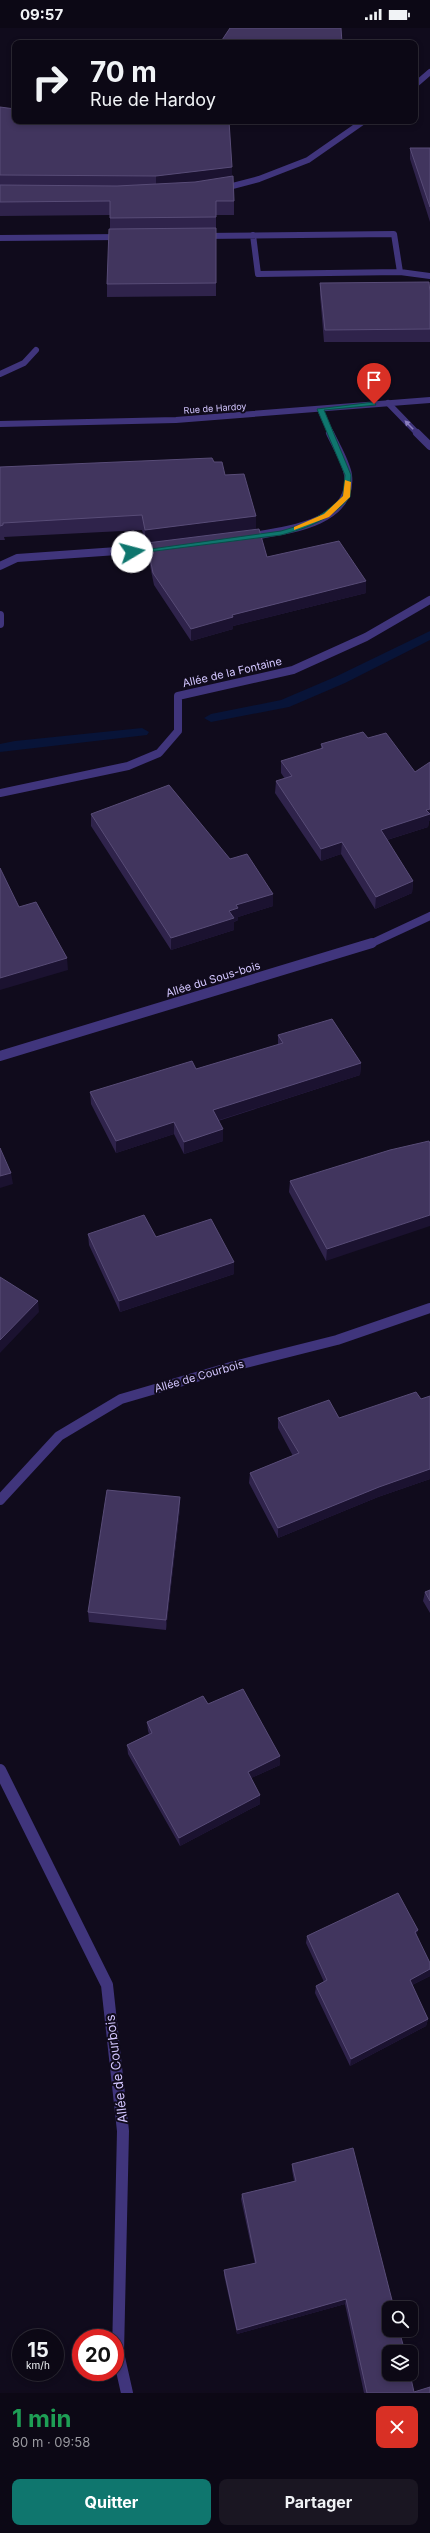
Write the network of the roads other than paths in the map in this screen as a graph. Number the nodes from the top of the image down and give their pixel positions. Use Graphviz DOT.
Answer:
graph roads {
  1 [pos="430,72"];
  2 [pos="418,82"];
  3 [pos="360,124"];
  4 [pos="214,190"];
  5 [pos="253,235"];
  6 [pos="132,236"];
  7 [pos="194,236"];
  8 [pos="0,238"];
  9 [pos="400,272"];
  10 [pos="430,276"];
  11 [pos="36,350"];
  12 [pos="0,374"];
  13 [pos="430,400"];
  14 [pos="388,403"];
  15 [pos="320,409"];
  16 [pos="0,424"];
  17 [pos="430,446"];
  18 [pos="242,538"];
  19 [pos="171,547"];
  20 [pos="0,566"];
  21 [pos="430,600"];
  22 [pos="0,614"];
  23 [pos="0,624"];
  24 [pos="0,793"];
  25 [pos="430,916"];
  26 [pos="0,1056"];
  27 [pos="430,1308"];
  28 [pos="0,1500"];
  29 [pos="0,1770"];
  30 [pos="127,2393"];
  1 -- 2 [label="street"];
  3 -- 4 [label="street"];
  5 -- 7 [label="street"];
  5 -- 9 [label="street"];
  5 -- 9 [label="street"];
  6 -- 8 [label="street"];
  9 -- 10 [label="street"];
  11 -- 12 [label="street"];
  13 -- 14 [label="street, Rue de Hardoy"];
  14 -- 15 [label="street, Rue de Hardoy"];
  17 -- 14 [label="street, one-way"];
  15 -- 16 [label="street, Rue de Hardoy"];
  15 -- 18 [label="street"];
  19 -- 20 [label="street"];
  21 -- 24 [label="street, Allée de la Fontaine"];
  22 -- 23 [label="street"];
  25 -- 26 [label="street, Allée du Sous-bois"];
  27 -- 28 [label="street, Allée de Courbois"];
  29 -- 30 [label="street, Allée de Courbois"];
}
